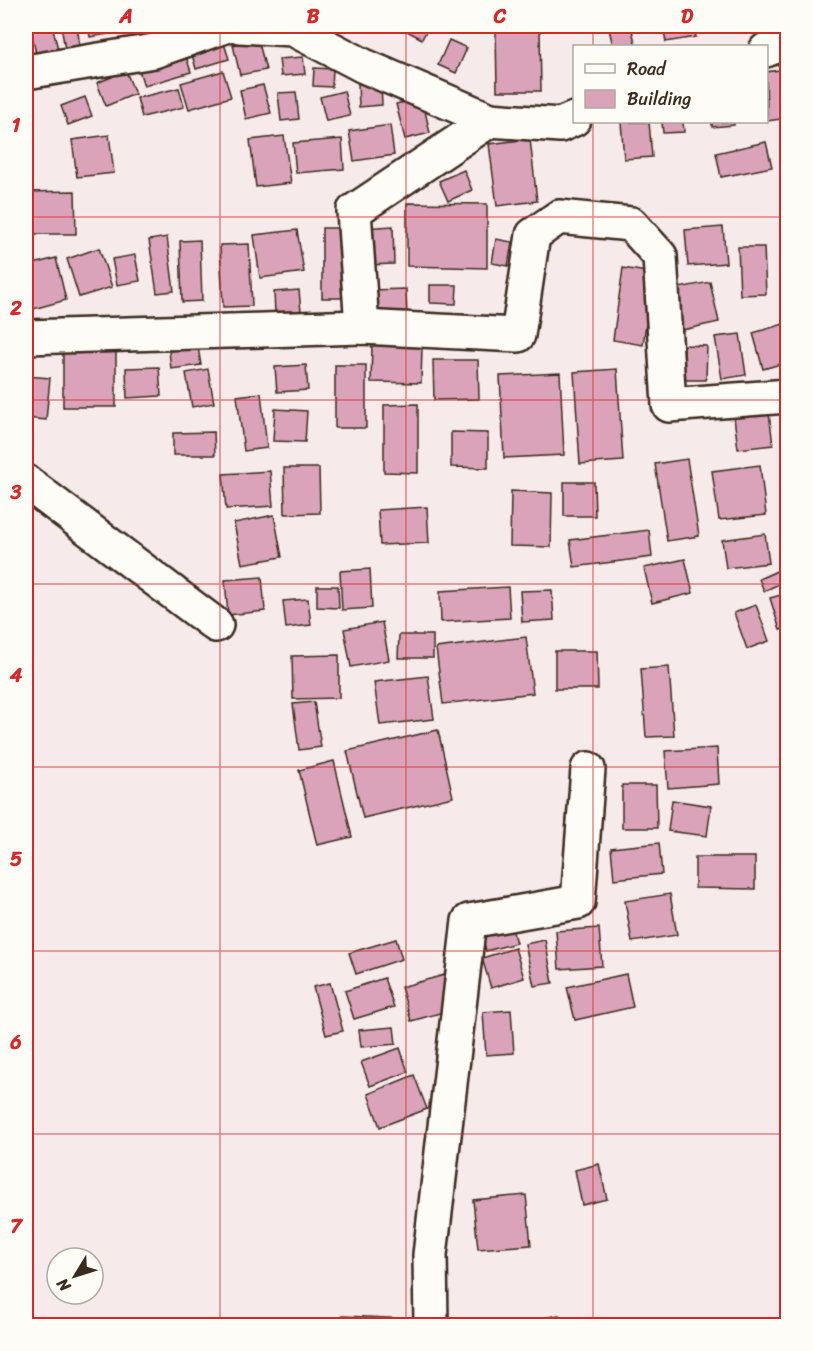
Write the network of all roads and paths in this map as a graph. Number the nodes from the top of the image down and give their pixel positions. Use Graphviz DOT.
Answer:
graph roads {
  1 [pos="225,26"];
  2 [pos="239,26"];
  3 [pos="788,41"];
  4 [pos="768,49"];
  5 [pos="26,72"];
  6 [pos="573,119"];
  7 [pos="490,120"];
  8 [pos="362,327"];
  9 [pos="26,337"];
  10 [pos="788,396"];
  11 [pos="26,483"];
  12 [pos="216,625"];
  13 [pos="588,769"];
  14 [pos="431,1326"];
  1 -- 5 [label="street"];
  2 -- 7 [label="street"];
  3 -- 4 [label="street"];
  6 -- 7 [label="street"];
  7 -- 8 [label="street"];
  8 -- 9 [label="street"];
  8 -- 10 [label="street"];
  11 -- 12 [label="street"];
  13 -- 14 [label="street"];
}
